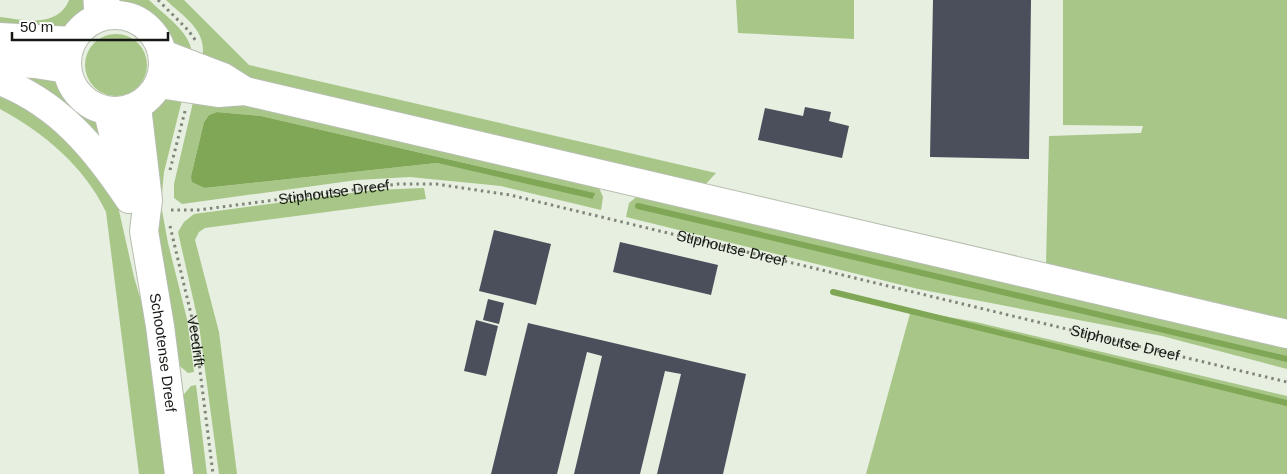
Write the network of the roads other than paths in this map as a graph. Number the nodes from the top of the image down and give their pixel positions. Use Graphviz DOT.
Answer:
graph roads {
  1 [pos="103,8"];
  2 [pos="0,37"];
  3 [pos="72,41"];
  4 [pos="163,54"];
  5 [pos="0,62"];
  6 [pos="67,70"];
  7 [pos="0,81"];
  8 [pos="159,84"];
  9 [pos="245,91"];
  10 [pos="137,107"];
  11 [pos="108,112"];
  12 [pos="129,199"];
  13 [pos="157,227"];
  14 [pos="1287,334"];
  15 [pos="179,474"];
  1 -- 3 [label="main road"];
  1 -- 4 [label="main road"];
  2 -- 3 [label="main road"];
  3 -- 6 [label="main road"];
  4 -- 8 [label="main road"];
  4 -- 9 [label="main road"];
  5 -- 6 [label="main road"];
  6 -- 11 [label="main road"];
  7 -- 12 [label="main road"];
  8 -- 9 [label="main road"];
  8 -- 10 [label="main road"];
  9 -- 14 [label="main road"];
  10 -- 11 [label="main road"];
  10 -- 13 [label="main road, Schootense Dreef"];
  11 -- 12 [label="main road, Schootense Dreef"];
  12 -- 13 [label="main road, Schootense Dreef"];
  13 -- 15 [label="main road, Schootense Dreef"];
}
